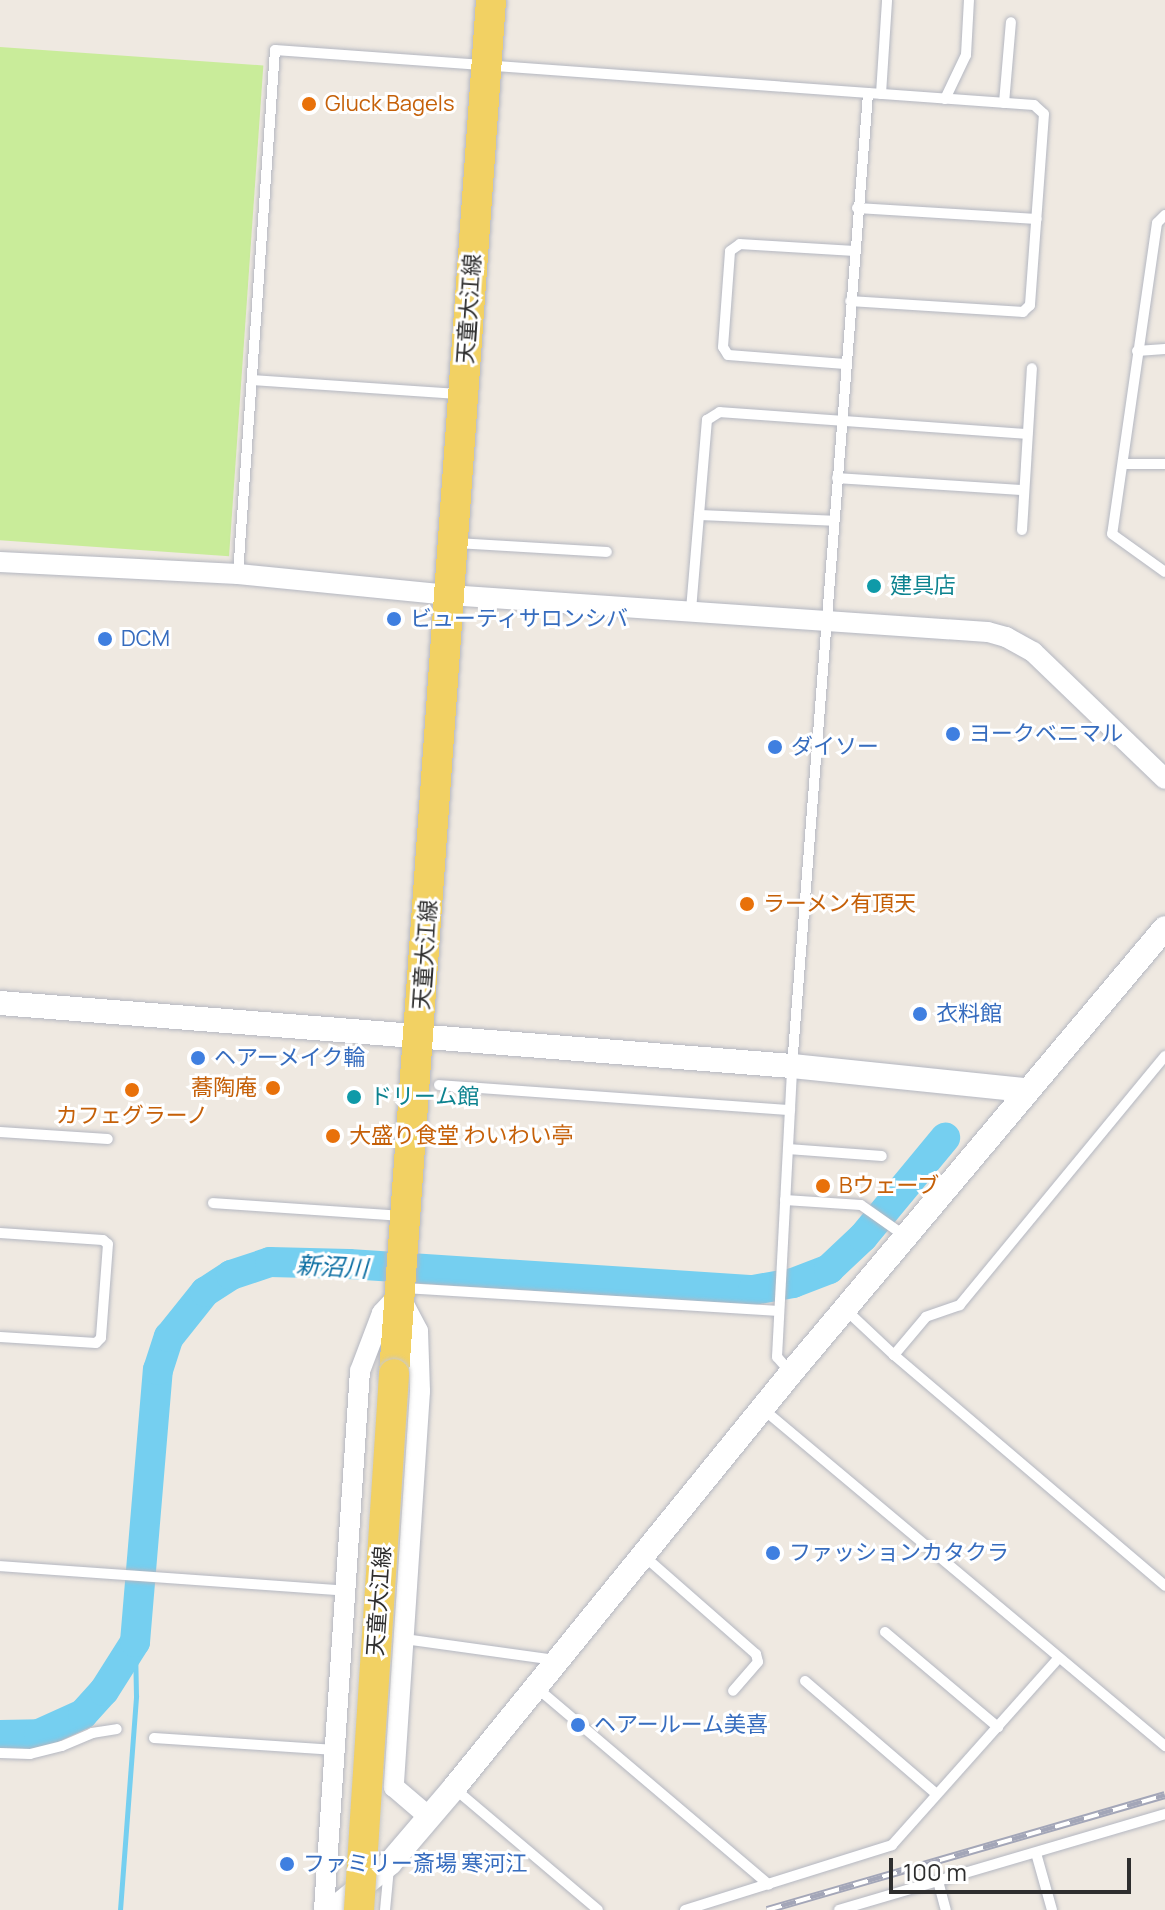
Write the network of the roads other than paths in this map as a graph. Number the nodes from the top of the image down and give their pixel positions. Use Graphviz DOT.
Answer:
graph roads {
  1 [pos="491,0"];
  2 [pos="887,0"];
  3 [pos="969,0"];
  4 [pos="1011,22"];
  5 [pos="486,64"];
  6 [pos="868,93"];
  7 [pos="881,94"];
  8 [pos="945,99"];
  9 [pos="1004,103"];
  10 [pos="857,208"];
  11 [pos="1165,215"];
  12 [pos="1037,219"];
  13 [pos="854,251"];
  14 [pos="850,301"];
  15 [pos="1165,349"];
  16 [pos="1137,351"];
  17 [pos="845,364"];
  18 [pos="1032,368"];
  19 [pos="253,380"];
  20 [pos="463,394"];
  21 [pos="841,421"];
  22 [pos="1027,434"];
  23 [pos="1125,464"];
  24 [pos="1165,464"];
  25 [pos="837,478"];
  26 [pos="1024,490"];
  27 [pos="699,515"];
  28 [pos="834,521"];
  29 [pos="1022,530"];
  30 [pos="453,543"];
  31 [pos="607,552"];
  32 [pos="0,562"];
  33 [pos="1165,572"];
  34 [pos="238,574"];
  35 [pos="449,595"];
  36 [pos="691,610"];
  37 [pos="827,619"];
  38 [pos="1165,779"];
  39 [pos="1165,928"];
  40 [pos="0,1003"];
  41 [pos="420,1038"];
  42 [pos="1165,1056"];
  43 [pos="792,1066"];
  44 [pos="439,1085"];
  45 [pos="1026,1090"];
  46 [pos="790,1110"];
  47 [pos="0,1132"];
  48 [pos="108,1139"];
  49 [pos="788,1149"];
  50 [pos="882,1156"];
  51 [pos="785,1200"];
  52 [pos="213,1203"];
  53 [pos="404,1216"];
  54 [pos="897,1231"];
  55 [pos="0,1233"];
  56 [pos="400,1279"];
  57 [pos="778,1306"];
  58 [pos="846,1309"];
  59 [pos="0,1337"];
  60 [pos="894,1355"];
  61 [pos="791,1373"];
  62 [pos="763,1409"];
  63 [pos="644,1556"];
  64 [pos="0,1566"];
  65 [pos="1165,1586"];
  66 [pos="345,1591"];
  67 [pos="885,1632"];
  68 [pos="404,1639"];
  69 [pos="1058,1659"];
  70 [pos="559,1661"];
  71 [pos="805,1681"];
  72 [pos="537,1688"];
  73 [pos="733,1691"];
  74 [pos="998,1727"];
  75 [pos="117,1729"];
  76 [pos="154,1738"];
  77 [pos="1165,1746"];
  78 [pos="336,1750"];
  79 [pos="0,1753"];
  80 [pos="454,1788"];
  81 [pos="935,1793"];
  82 [pos="1165,1814"];
  83 [pos="429,1817"];
  84 [pos="1036,1853"];
  85 [pos="390,1863"];
  86 [pos="938,1881"];
  87 [pos="769,1885"];
  88 [pos="324,1910"];
  89 [pos="333,1910"];
  90 [pos="359,1910"];
  91 [pos="385,1910"];
  92 [pos="598,1910"];
  93 [pos="685,1910"];
  94 [pos="839,1910"];
  95 [pos="946,1910"];
  96 [pos="1052,1910"];
  1 -- 5 [label="main road, 天童大江線"];
  2 -- 7 [label="lane"];
  3 -- 8 [label="lane"];
  4 -- 9 [label="lane"];
  5 -- 6 [label="lane"];
  5 -- 19 [label="lane"];
  5 -- 20 [label="main road, 天童大江線"];
  6 -- 7 [label="lane"];
  6 -- 10 [label="lane"];
  7 -- 8 [label="lane"];
  8 -- 9 [label="lane"];
  9 -- 12 [label="lane"];
  10 -- 12 [label="lane"];
  10 -- 13 [label="lane"];
  11 -- 16 [label="lane"];
  12 -- 14 [label="lane"];
  13 -- 14 [label="lane"];
  13 -- 17 [label="lane"];
  14 -- 17 [label="lane"];
  15 -- 16 [label="lane"];
  16 -- 23 [label="lane"];
  17 -- 21 [label="lane"];
  18 -- 22 [label="lane"];
  19 -- 20 [label="lane"];
  19 -- 34 [label="lane"];
  20 -- 30 [label="main road, 天童大江線"];
  21 -- 22 [label="lane"];
  21 -- 25 [label="lane"];
  21 -- 27 [label="lane"];
  22 -- 26 [label="lane"];
  23 -- 24 [label="lane"];
  23 -- 33 [label="lane"];
  25 -- 26 [label="lane"];
  25 -- 28 [label="lane"];
  26 -- 29 [label="lane"];
  27 -- 28 [label="lane"];
  27 -- 36 [label="lane"];
  28 -- 37 [label="lane"];
  30 -- 31 [label="lane"];
  30 -- 35 [label="main road, 天童大江線"];
  32 -- 34 [label="street"];
  34 -- 35 [label="street"];
  35 -- 36 [label="street"];
  35 -- 41 [label="main road, 天童大江線"];
  36 -- 37 [label="street"];
  37 -- 38 [label="street"];
  37 -- 43 [label="lane"];
  39 -- 45 [label="street"];
  40 -- 41 [label="street"];
  41 -- 43 [label="street"];
  41 -- 53 [label="main road, 天童大江線"];
  42 -- 60 [label="lane"];
  43 -- 45 [label="street"];
  43 -- 46 [label="lane"];
  44 -- 46 [label="lane"];
  45 -- 54 [label="street"];
  46 -- 49 [label="lane"];
  47 -- 48 [label="lane"];
  49 -- 50 [label="lane"];
  49 -- 51 [label="lane"];
  51 -- 54 [label="lane"];
  51 -- 57 [label="lane"];
  52 -- 53 [label="lane"];
  53 -- 56 [label="main road, 天童大江線"];
  54 -- 58 [label="street"];
  55 -- 59 [label="lane"];
  56 -- 57 [label="lane"];
  56 -- 66 [label="street"];
  56 -- 68 [label="street"];
  56 -- 90 [label="main road, 天童大江線, bridge"];
  57 -- 61 [label="lane"];
  58 -- 60 [label="lane"];
  58 -- 61 [label="street"];
  60 -- 65 [label="lane"];
  61 -- 62 [label="street"];
  62 -- 63 [label="street"];
  62 -- 69 [label="lane"];
  63 -- 70 [label="street"];
  63 -- 73 [label="lane"];
  64 -- 66 [label="lane"];
  66 -- 78 [label="street"];
  67 -- 74 [label="lane"];
  68 -- 70 [label="lane"];
  68 -- 83 [label="street"];
  69 -- 74 [label="lane"];
  69 -- 77 [label="lane"];
  70 -- 72 [label="street"];
  71 -- 81 [label="lane"];
  72 -- 80 [label="street"];
  72 -- 87 [label="lane"];
  74 -- 81 [label="lane"];
  75 -- 79 [label="lane"];
  76 -- 78 [label="lane"];
  78 -- 88 [label="street"];
  80 -- 83 [label="street"];
  80 -- 92 [label="lane"];
  81 -- 87 [label="lane"];
  82 -- 84 [label="lane"];
  83 -- 85 [label="street"];
  84 -- 86 [label="lane"];
  84 -- 96 [label="lane"];
  85 -- 89 [label="street"];
  85 -- 91 [label="lane"];
  86 -- 94 [label="lane"];
  86 -- 95 [label="lane"];
  87 -- 93 [label="lane"];
}
